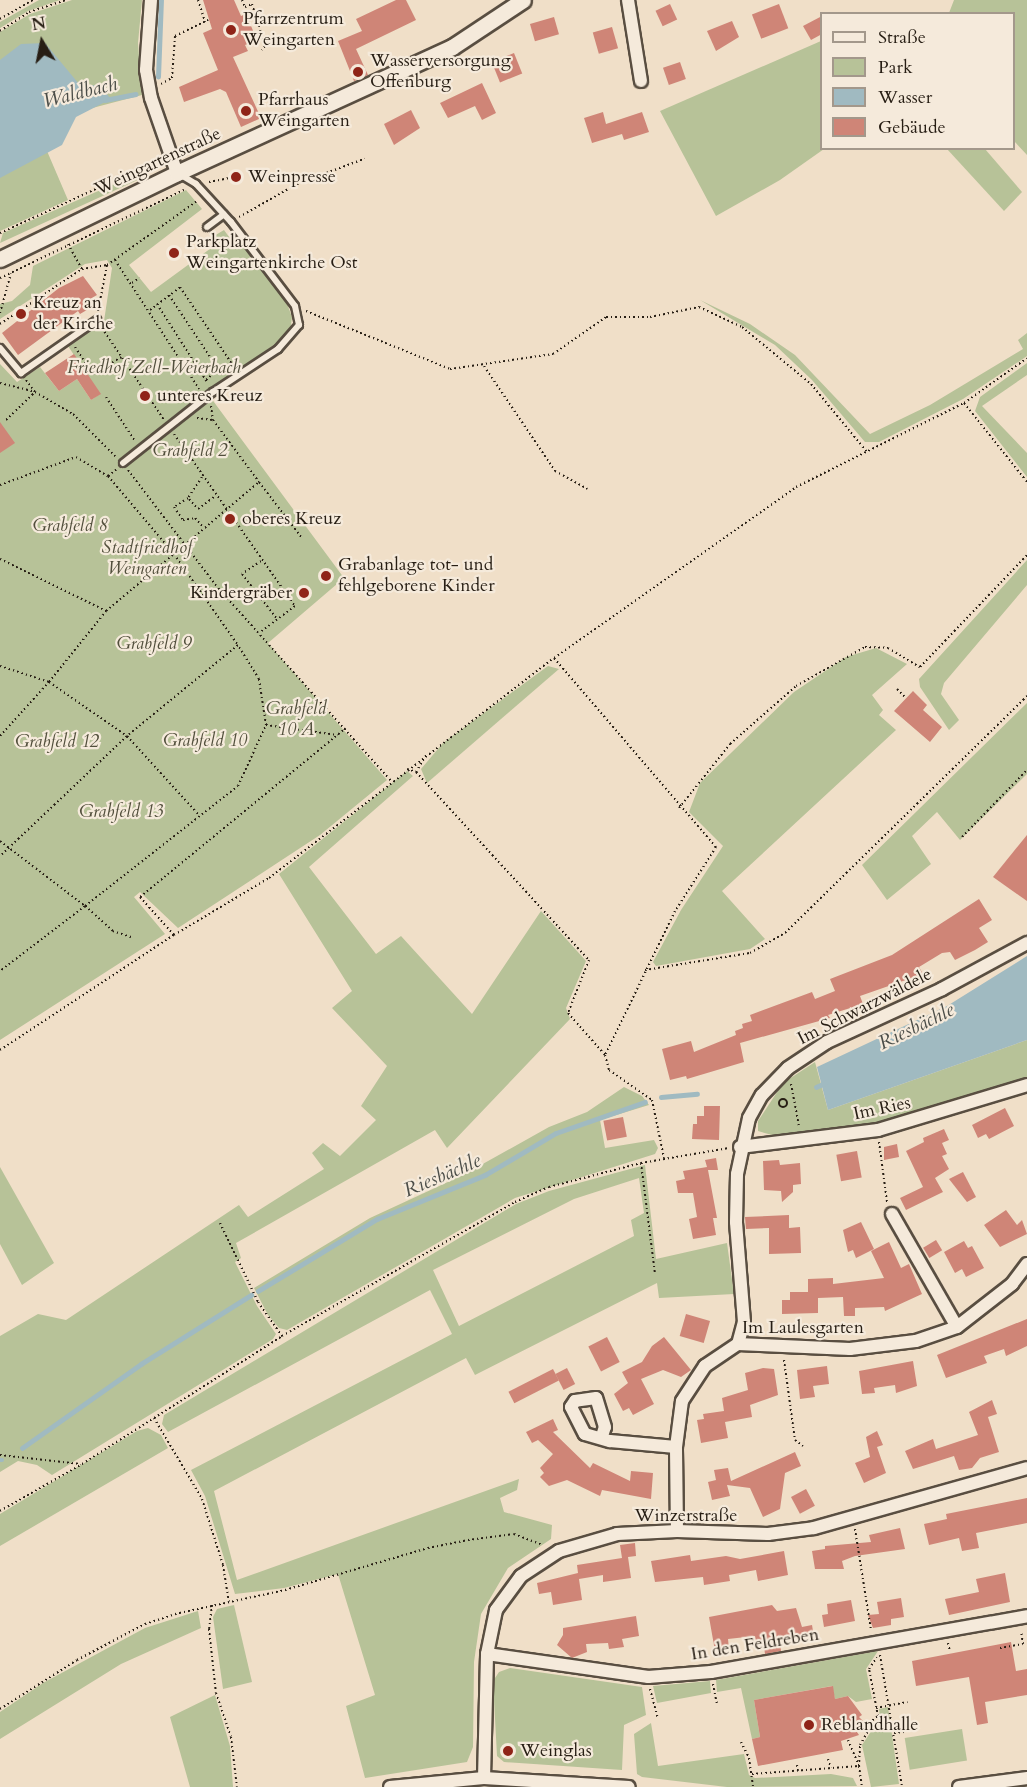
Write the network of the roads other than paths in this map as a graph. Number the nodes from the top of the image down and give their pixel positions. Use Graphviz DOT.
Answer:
graph roads {
  1 [pos="151,0"];
  2 [pos="523,0"];
  3 [pos="628,0"];
  4 [pos="641,81"];
  5 [pos="177,173"];
  6 [pos="224,214"];
  7 [pos="207,227"];
  8 [pos="0,259"];
  9 [pos="97,320"];
  10 [pos="0,348"];
  11 [pos="123,463"];
  12 [pos="1027,943"];
  13 [pos="1027,1085"];
  14 [pos="740,1147"];
  15 [pos="892,1214"];
  16 [pos="1027,1264"];
  17 [pos="957,1327"];
  18 [pos="738,1344"];
  19 [pos="602,1436"];
  20 [pos="676,1447"];
  21 [pos="1027,1468"];
  22 [pos="677,1531"];
  23 [pos="1023,1617"];
  24 [pos="487,1654"];
  25 [pos="484,1778"];
  26 [pos="1027,1778"];
  27 [pos="390,1787"];
  28 [pos="629,1787"];
  29 [pos="959,1787"];
  1 -- 5 [label="street"];
  2 -- 5 [label="street, Weingartenstraße"];
  3 -- 4 [label="street"];
  5 -- 6 [label="lane"];
  5 -- 8 [label="street, Weingartenstraße"];
  6 -- 7 [label="lane"];
  6 -- 11 [label="lane"];
  9 -- 10 [label="lane"];
  12 -- 14 [label="street, Im Schwarzwäldele"];
  13 -- 14 [label="street, Im Ries"];
  14 -- 18 [label="street, Im Schwarzwäldele"];
  15 -- 17 [label="street"];
  16 -- 17 [label="street, Im Laulesgarten"];
  17 -- 18 [label="street, Im Laulesgarten"];
  18 -- 20 [label="street, Im Laulesgarten"];
  19 -- 20 [label="street"];
  20 -- 22 [label="street, Im Laulesgarten"];
  21 -- 22 [label="street, Winzerstraße"];
  22 -- 24 [label="street, Winzerstraße"];
  23 -- 24 [label="street, In den Feldreben"];
  24 -- 25 [label="street, Winzerstraße"];
  25 -- 27 [label="street"];
  25 -- 28 [label="street"];
  26 -- 29 [label="street"];
}
